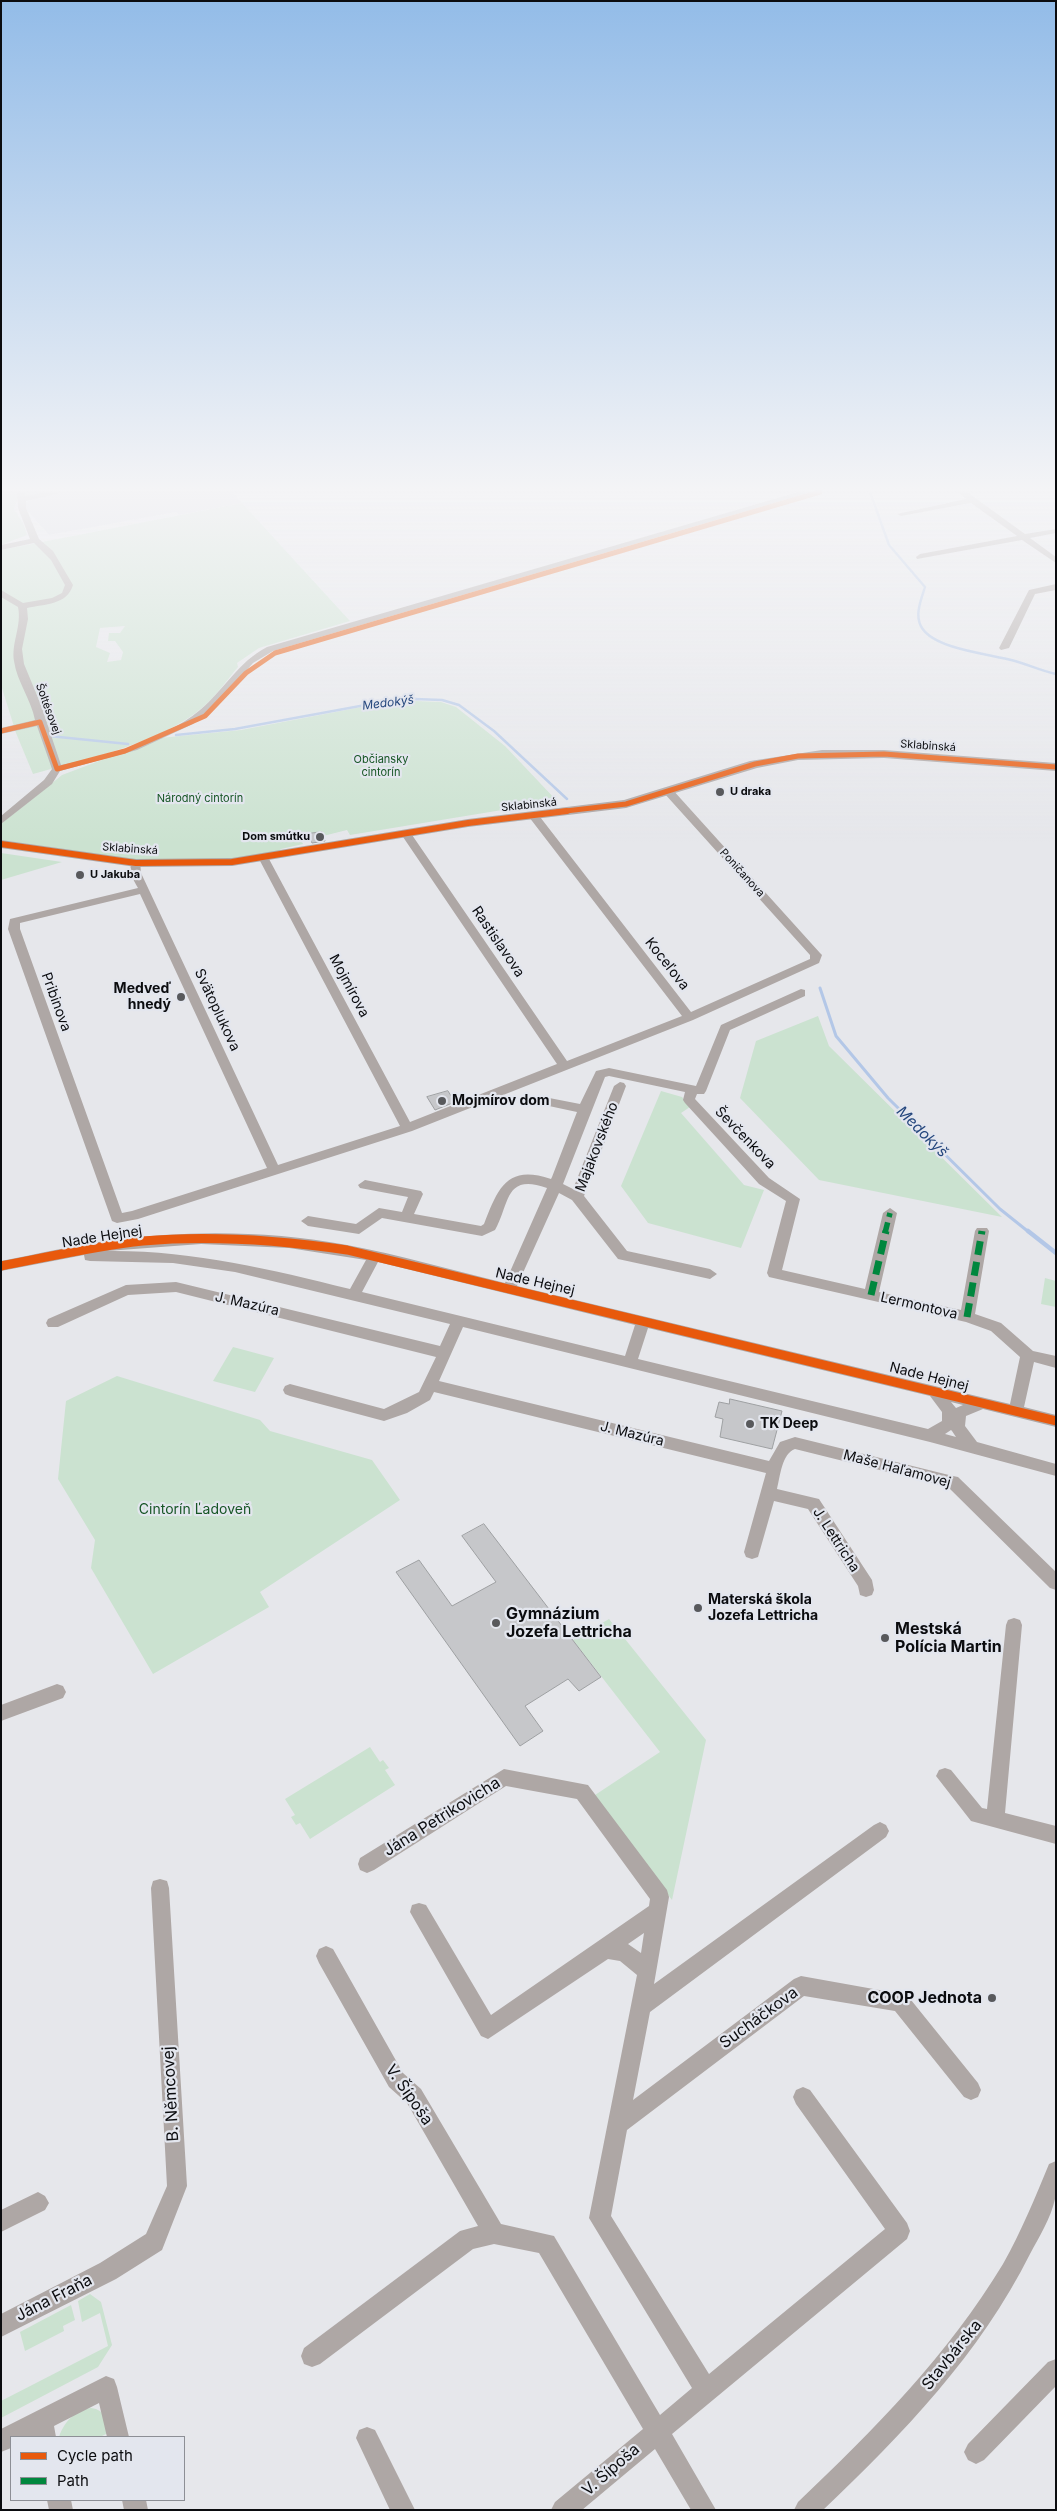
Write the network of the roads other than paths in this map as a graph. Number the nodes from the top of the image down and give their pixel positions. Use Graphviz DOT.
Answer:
graph roads {
  1 [pos="23,609"];
  2 [pos="406,609"];
  3 [pos="1023,609"];
  4 [pos="1004,648"];
  5 [pos="40,722"];
  6 [pos="1,731"];
  7 [pos="1056,767"];
  8 [pos="57,769"];
  9 [pos="668,791"];
  10 [pos="533,815"];
  11 [pos="1,821"];
  12 [pos="406,834"];
  13 [pos="1,844"];
  14 [pos="264,859"];
  15 [pos="136,862"];
  16 [pos="144,890"];
  17 [pos="800,993"];
  18 [pos="689,1017"];
  19 [pos="565,1067"];
  20 [pos="620,1086"];
  21 [pos="696,1090"];
  22 [pos="539,1100"];
  23 [pos="584,1109"];
  24 [pos="407,1128"];
  25 [pos="274,1170"];
  26 [pos="365,1185"];
  27 [pos="555,1185"];
  28 [pos="577,1196"];
  29 [pos="793,1199"];
  30 [pos="890,1214"];
  31 [pos="406,1217"];
  32 [pos="308,1221"];
  33 [pos="982,1231"];
  34 [pos="59,1256"];
  35 [pos="374,1257"];
  36 [pos="1,1266"];
  37 [pos="710,1274"];
  38 [pos="509,1289"];
  39 [pos="353,1295"];
  40 [pos="870,1296"];
  41 [pos="967,1317"];
  42 [pos="459,1320"];
  43 [pos="644,1320"];
  44 [pos="53,1323"];
  45 [pos="444,1353"];
  46 [pos="1028,1355"];
  47 [pos="1056,1362"];
  48 [pos="629,1364"];
  49 [pos="430,1385"];
  50 [pos="290,1390"];
  51 [pos="933,1390"];
  52 [pos="982,1403"];
  53 [pos="1016,1411"];
  54 [pos="1056,1421"];
  55 [pos="930,1436"];
  56 [pos="971,1446"];
  57 [pos="775,1469"];
  58 [pos="1056,1470"];
  59 [pos="769,1493"];
  60 [pos="752,1552"];
  61 [pos="1056,1583"];
  62 [pos="866,1590"];
  63 [pos="1014,1625"];
  64 [pos="57,1692"];
  65 [pos="1,1712"];
  66 [pos="945,1776"];
  67 [pos="995,1820"];
  68 [pos="880,1831"];
  69 [pos="1056,1836"];
  70 [pos="367,1864"];
  71 [pos="160,1888"];
  72 [pos="419,1912"];
  73 [pos="657,1912"];
  74 [pos="606,1949"];
  75 [pos="326,1956"];
  76 [pos="647,1971"];
  77 [pos="640,2006"];
  78 [pos="971,2090"];
  79 [pos="803,2097"];
  80 [pos="618,2124"];
  81 [pos="1056,2172"];
  82 [pos="38,2203"];
  83 [pos="1,2221"];
  84 [pos="494,2233"];
  85 [pos="108,2272"];
  86 [pos="1,2326"];
  87 [pos="312,2356"];
  88 [pos="1056,2370"];
  89 [pos="707,2392"];
  90 [pos="43,2429"];
  91 [pos="658,2429"];
  92 [pos="18,2436"];
  93 [pos="118,2436"];
  94 [pos="366,2438"];
  95 [pos="976,2452"];
  96 [pos="403,2510"];
  97 [pos="564,2510"];
  98 [pos="704,2510"];
  99 [pos="806,2510"];
  1 -- 5 [label="street, Šoltésovej"];
  2 -- 8 [label="street"];
  3 -- 4 [label="street"];
  5 -- 6 [label="street"];
  5 -- 8 [label="street, Šoltésovej"];
  7 -- 9 [label="street, Sklabinská"];
  8 -- 11 [label="street"];
  9 -- 10 [label="street, Sklabinská"];
  9 -- 18 [label="street, Poničanova"];
  10 -- 12 [label="street, Sklabinská"];
  10 -- 18 [label="street, Koceľova"];
  12 -- 14 [label="street, Sklabinská"];
  12 -- 19 [label="street, Rastislavova"];
  13 -- 15 [label="street, Sklabinská"];
  14 -- 15 [label="street, Sklabinská"];
  14 -- 24 [label="street, Mojmírova"];
  15 -- 16 [label="street, Svätoplukova"];
  16 -- 25 [label="street, Svätoplukova"];
  16 -- 25 [label="street, Pribinova"];
  17 -- 21 [label="street"];
  18 -- 19 [label="street"];
  19 -- 24 [label="street"];
  20 -- 28 [label="street, Majakovského"];
  21 -- 23 [label="street"];
  21 -- 29 [label="street, Ševčenkova"];
  22 -- 23 [label="street"];
  23 -- 27 [label="street"];
  24 -- 25 [label="street"];
  26 -- 31 [label="street"];
  27 -- 28 [label="street"];
  27 -- 31 [label="street"];
  27 -- 38 [label="street"];
  28 -- 37 [label="street, Majakovského"];
  29 -- 40 [label="street, Lermontova"];
  30 -- 40 [label="street, Lermontova"];
  31 -- 32 [label="street"];
  33 -- 41 [label="street, Lermontova"];
  34 -- 35 [label="street, Nade Hejnej"];
  34 -- 36 [label="street, Nade Hejnej"];
  34 -- 39 [label="street, Nade Hejnej"];
  35 -- 38 [label="street, Nade Hejnej"];
  35 -- 39 [label="street"];
  38 -- 43 [label="street, Nade Hejnej"];
  39 -- 42 [label="street, Nade Hejnej"];
  40 -- 41 [label="street, Lermontova"];
  41 -- 46 [label="street, Lermontova"];
  42 -- 45 [label="street"];
  42 -- 48 [label="street, Nade Hejnej"];
  43 -- 48 [label="street"];
  43 -- 51 [label="street, Nade Hejnej"];
  44 -- 45 [label="street, J. Mazúra"];
  45 -- 49 [label="street"];
  46 -- 47 [label="street, Lermontova"];
  46 -- 53 [label="street"];
  48 -- 55 [label="street, Nade Hejnej"];
  49 -- 50 [label="street"];
  49 -- 57 [label="street, J. Mazúra"];
  51 -- 52 [label="street, Nade Hejnej"];
  51 -- 55 [label="street"];
  52 -- 53 [label="street, Nade Hejnej"];
  52 -- 56 [label="street"];
  53 -- 54 [label="street, Nade Hejnej"];
  55 -- 56 [label="street, Nade Hejnej"];
  56 -- 58 [label="street, Nade Hejnej"];
  57 -- 59 [label="street"];
  57 -- 61 [label="street, Maše Haľamovej"];
  59 -- 60 [label="street"];
  59 -- 62 [label="street, J. Lettricha"];
  63 -- 67 [label="street"];
  64 -- 65 [label="street"];
  66 -- 67 [label="street"];
  67 -- 69 [label="street"];
  68 -- 77 [label="street"];
  70 -- 73 [label="street, Jána Petrikovicha"];
  71 -- 85 [label="street, B. Němcovej"];
  72 -- 74 [label="street"];
  73 -- 74 [label="street"];
  73 -- 76 [label="street, Jána Petrikovicha"];
  74 -- 76 [label="street"];
  75 -- 84 [label="street, V. Šípoša"];
  76 -- 77 [label="street, Jána Petrikovicha"];
  77 -- 80 [label="street"];
  78 -- 80 [label="street, Sucháčkova"];
  79 -- 89 [label="street"];
  80 -- 89 [label="street"];
  81 -- 99 [label="street, Stavbárska"];
  82 -- 83 [label="street"];
  84 -- 87 [label="street"];
  84 -- 91 [label="street"];
  85 -- 86 [label="street, Jána Fraňa"];
  88 -- 95 [label="street"];
  89 -- 91 [label="street"];
  90 -- 92 [label="street"];
  90 -- 93 [label="street"];
  91 -- 97 [label="street, V. Šípoša"];
  91 -- 98 [label="street"];
  94 -- 96 [label="street"];
}
